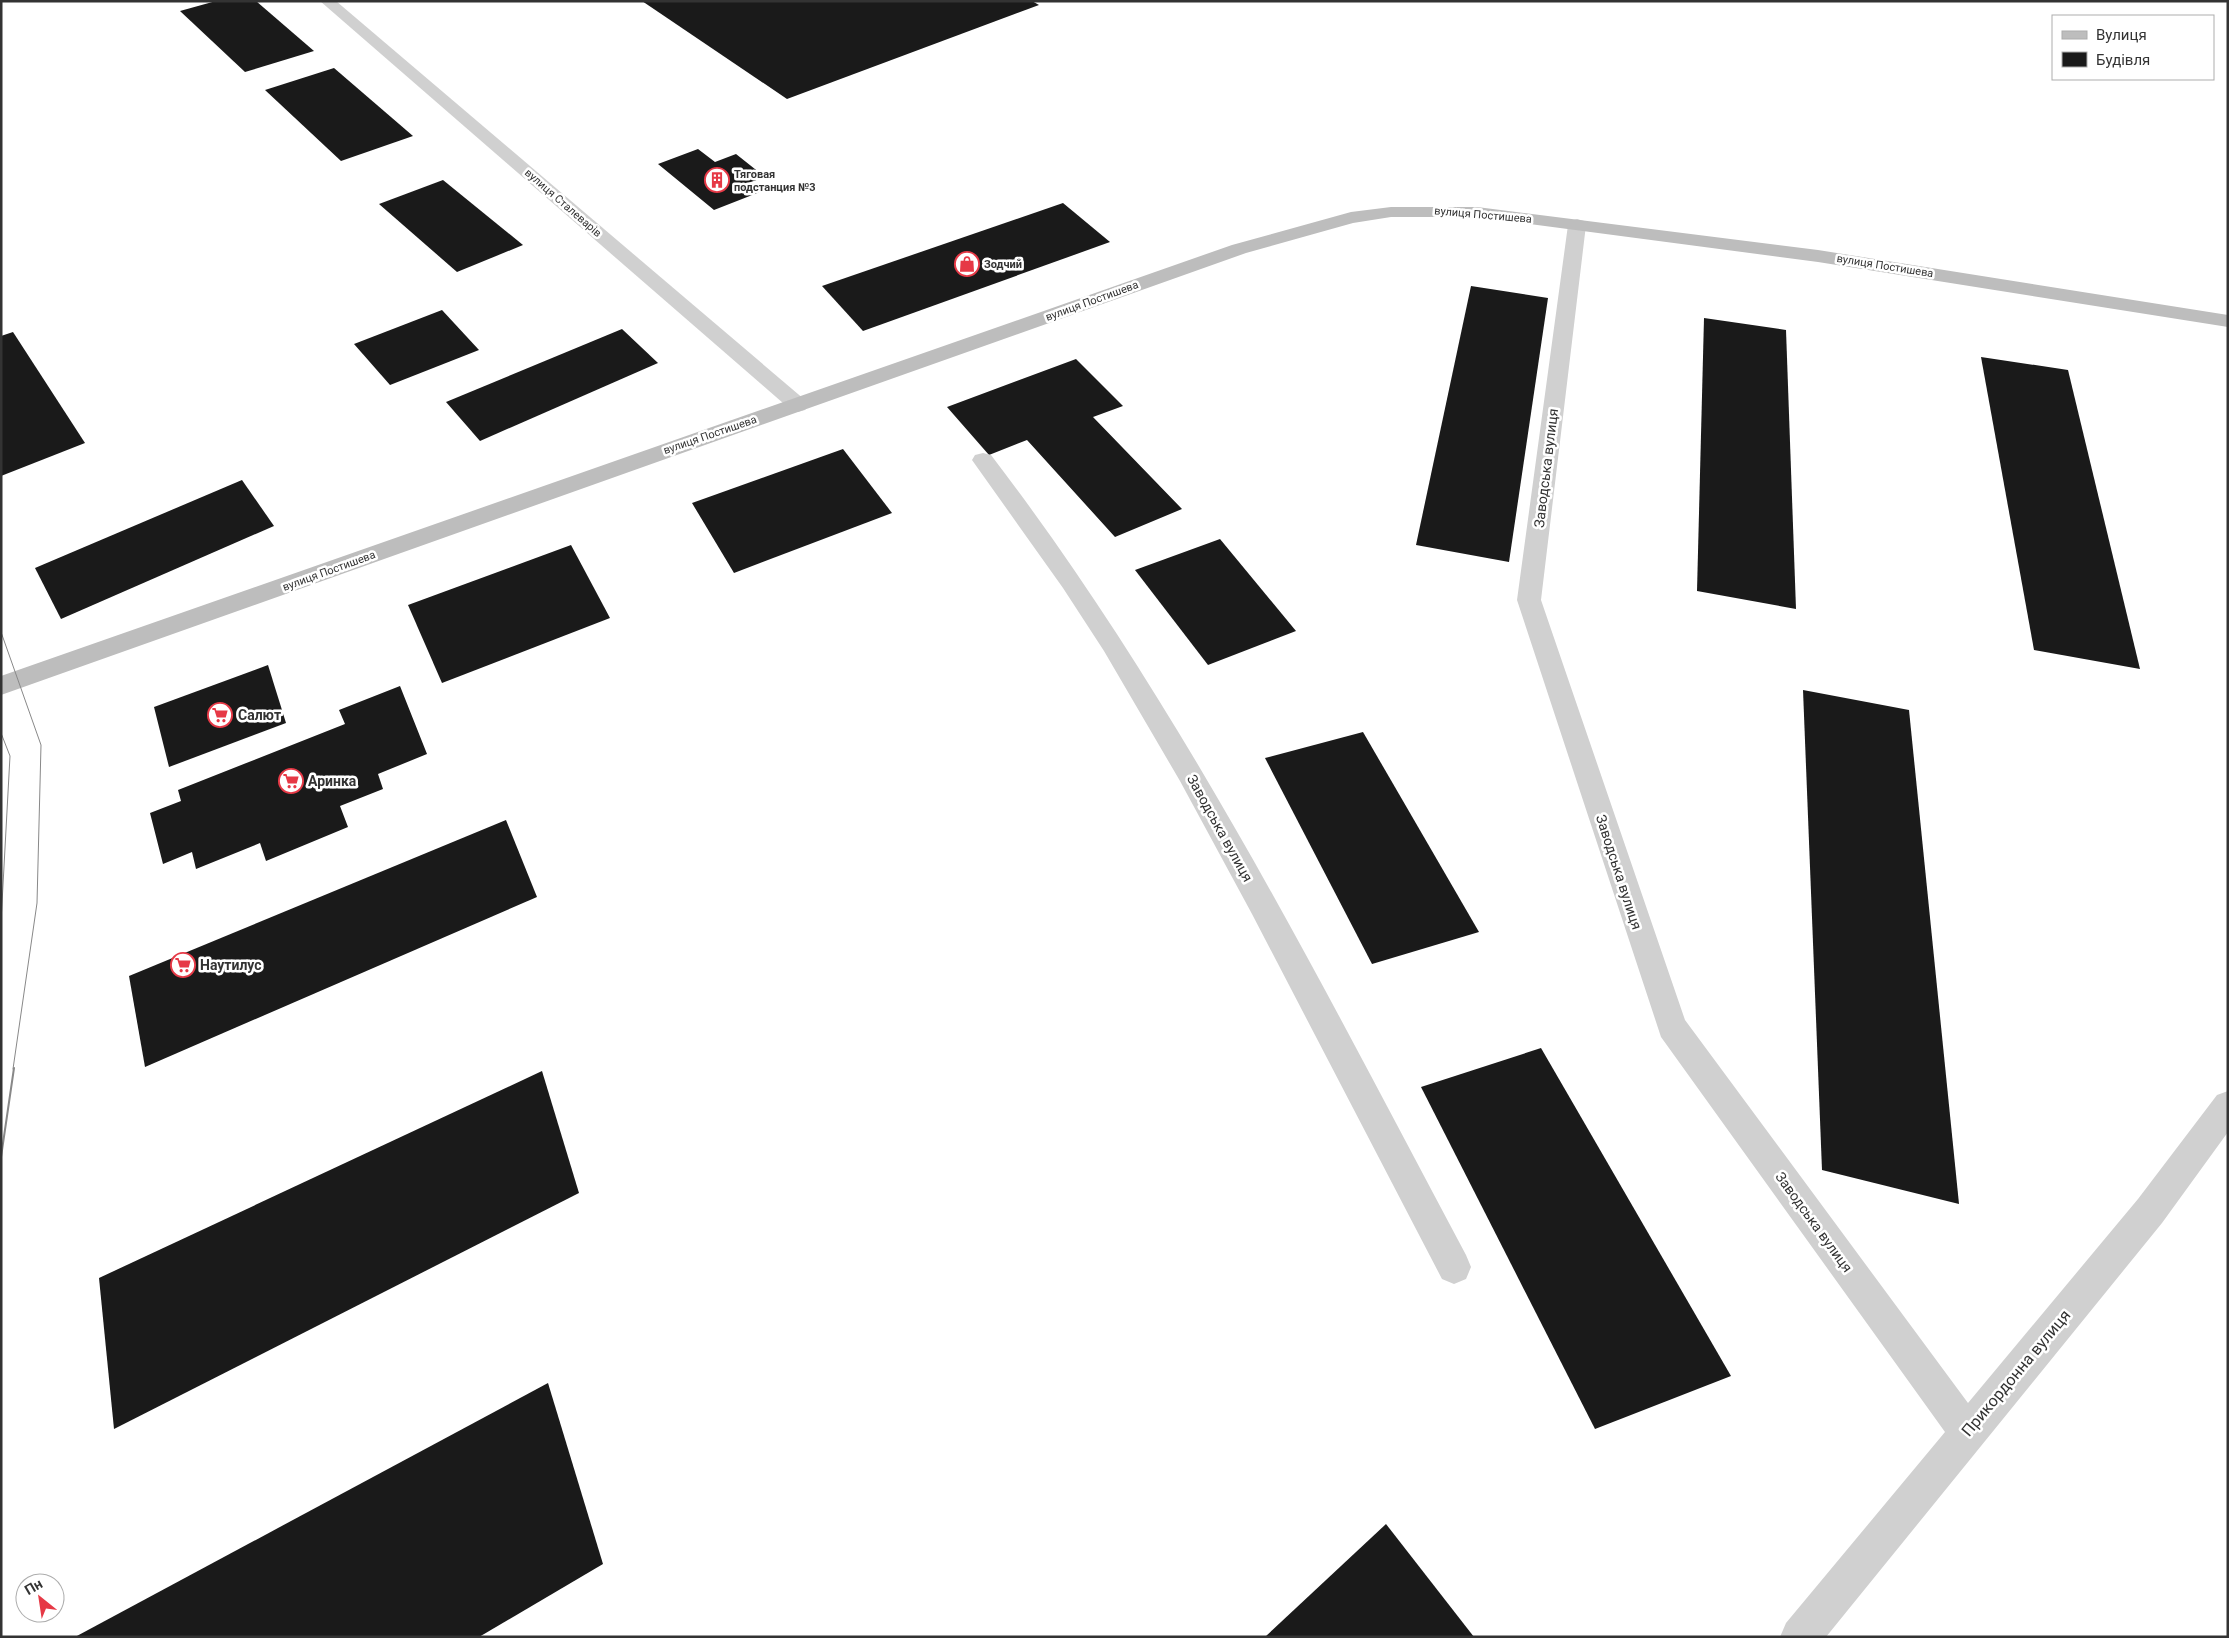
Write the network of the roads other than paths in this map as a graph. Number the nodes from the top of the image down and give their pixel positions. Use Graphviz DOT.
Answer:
graph roads {
  1 [pos="327,1"];
  2 [pos="1577,224"];
  3 [pos="2228,321"];
  4 [pos="798,405"];
  5 [pos="984,460"];
  6 [pos="1,686"];
  7 [pos="2228,1106"];
  8 [pos="1454,1267"];
  9 [pos="1967,1432"];
  10 [pos="1800,1637"];
  1 -- 4 [label="street, вулиця Сталеварів"];
  2 -- 3 [label="street, вулиця Постишева"];
  2 -- 4 [label="street, вулиця Постишева"];
  2 -- 9 [label="street, Заводська вулиця"];
  4 -- 6 [label="street, вулиця Постишева"];
  5 -- 8 [label="street, Заводська вулиця"];
  7 -- 9 [label="street, Прикордонна вулиця"];
  9 -- 10 [label="street, Прикордонна вулиця"];
}
